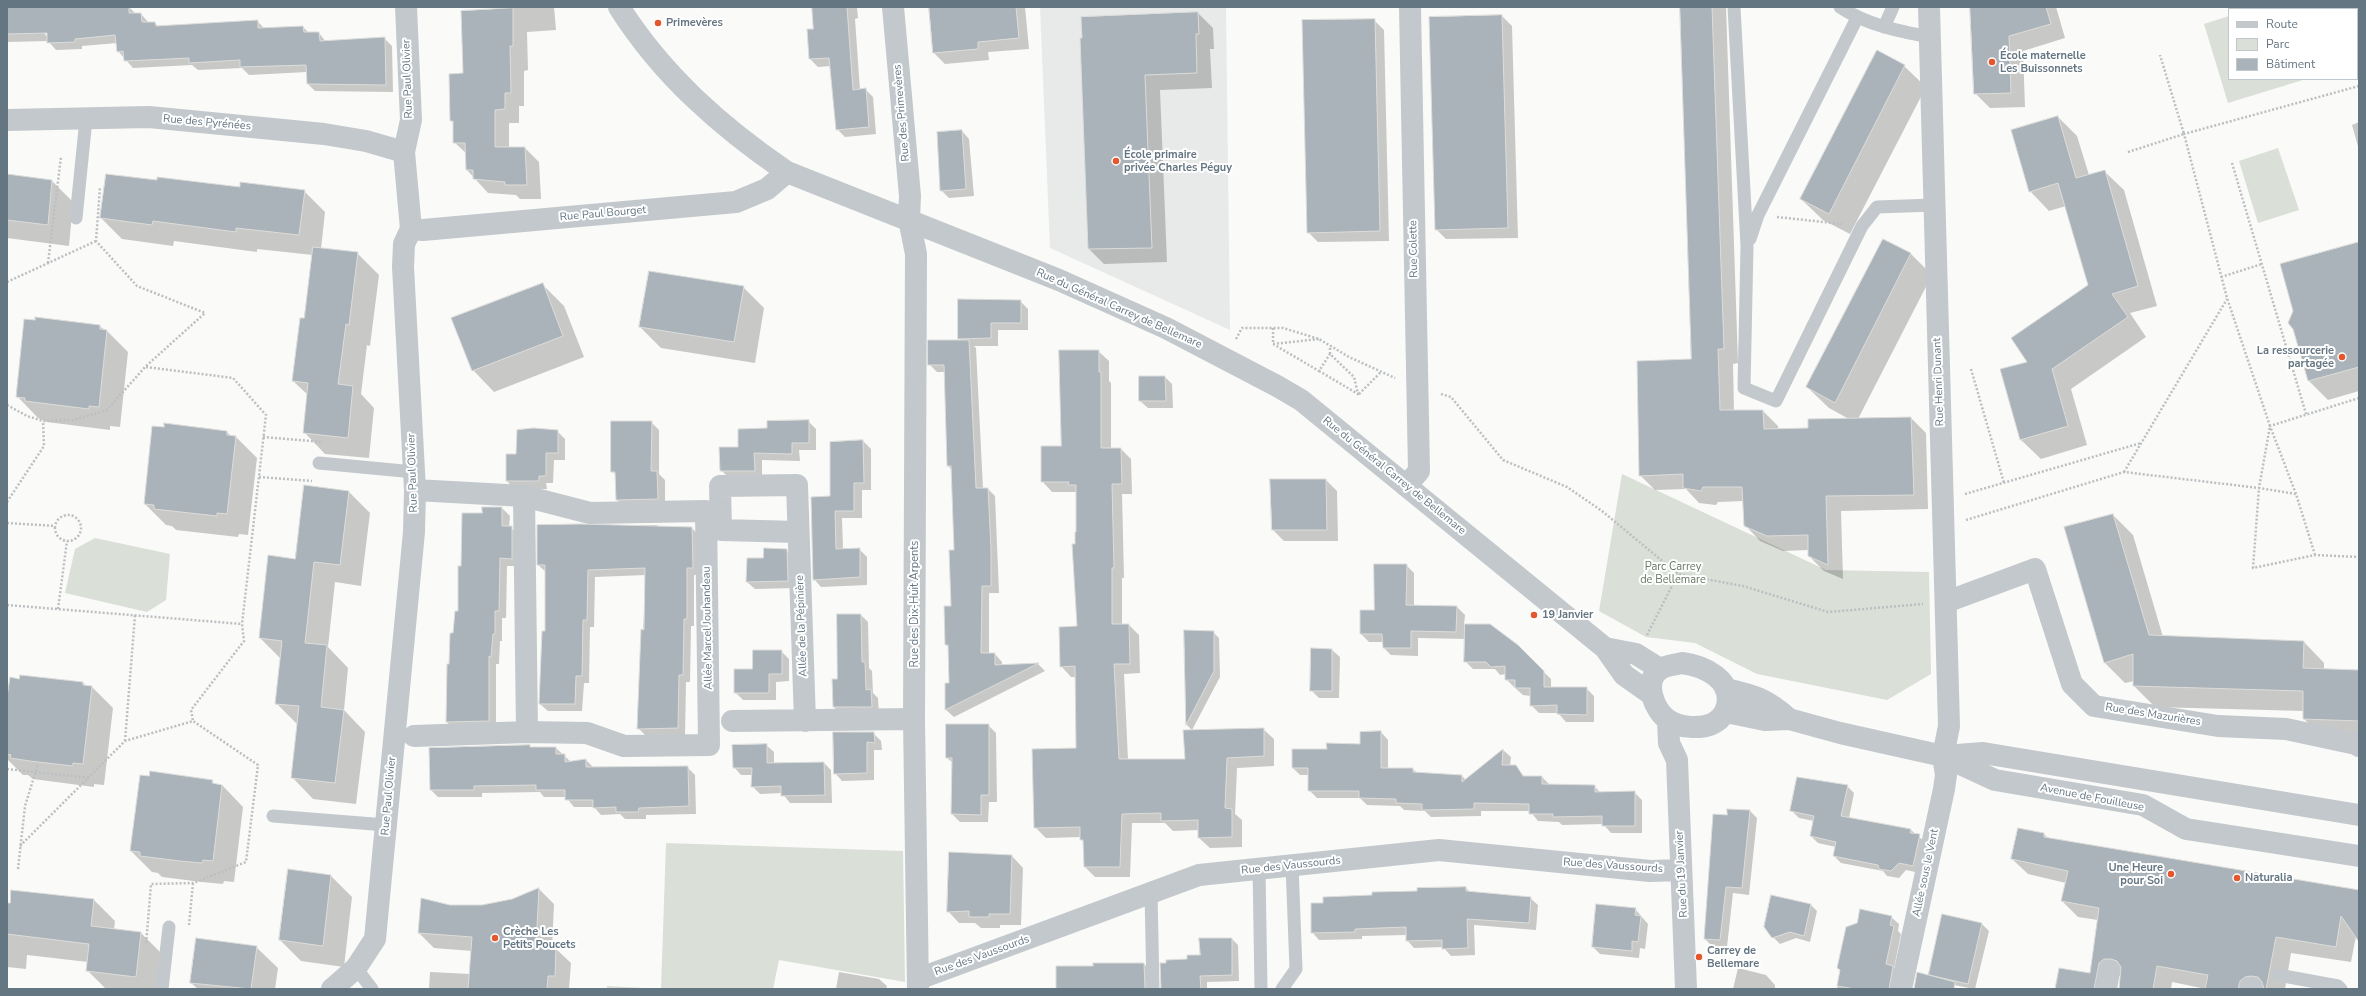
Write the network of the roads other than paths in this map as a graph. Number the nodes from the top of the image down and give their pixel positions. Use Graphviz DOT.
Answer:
graph roads {
  1 [pos="406,7"];
  2 [pos="619,7"];
  3 [pos="893,7"];
  4 [pos="1410,7"];
  5 [pos="1734,7"];
  6 [pos="1840,7"];
  7 [pos="1893,7"];
  8 [pos="1929,7"];
  9 [pos="1856,18"];
  10 [pos="1884,27"];
  11 [pos="1930,37"];
  12 [pos="76,119"];
  13 [pos="7,120"];
  14 [pos="404,152"];
  15 [pos="787,172"];
  16 [pos="1934,205"];
  17 [pos="76,218"];
  18 [pos="909,219"];
  19 [pos="411,230"];
  20 [pos="1748,246"];
  21 [pos="319,463"];
  22 [pos="414,481"];
  23 [pos="1406,486"];
  24 [pos="524,496"];
  25 [pos="798,532"];
  26 [pos="1946,602"];
  27 [pos="1606,648"];
  28 [pos="1660,669"];
  29 [pos="1726,689"];
  30 [pos="1651,694"];
  31 [pos="1726,712"];
  32 [pos="914,719"];
  33 [pos="1789,719"];
  34 [pos="1668,720"];
  35 [pos="732,721"];
  36 [pos="805,721"];
  37 [pos="1692,727"];
  38 [pos="527,732"];
  39 [pos="414,736"];
  40 [pos="2359,746"];
  41 [pos="1943,756"];
  42 [pos="1677,760"];
  43 [pos="2359,815"];
  44 [pos="273,816"];
  45 [pos="386,825"];
  46 [pos="2359,856"];
  47 [pos="1292,865"];
  48 [pos="1259,869"];
  49 [pos="1681,870"];
  50 [pos="1151,893"];
  51 [pos="169,927"];
  52 [pos="356,968"];
  53 [pos="2278,975"];
  54 [pos="918,984"];
  55 [pos="162,989"];
  56 [pos="332,989"];
  57 [pos="372,989"];
  58 [pos="1153,989"];
  59 [pos="1261,989"];
  60 [pos="1282,989"];
  61 [pos="1686,989"];
  62 [pos="1901,989"];
  63 [pos="2340,989"];
  1 -- 14 [label="street, Rue Paul Olivier"];
  2 -- 15 [label="street, Rue du Général Carrey de Bellemare"];
  3 -- 18 [label="street, Rue des Primevères"];
  4 -- 23 [label="street, Rue Colette"];
  5 -- 20 [label="lane"];
  6 -- 9 [label="lane"];
  7 -- 10 [label="lane"];
  8 -- 11 [label="street, Rue Henri Dunant"];
  9 -- 10 [label="lane"];
  9 -- 20 [label="lane"];
  10 -- 11 [label="lane"];
  11 -- 16 [label="street, Rue Henri Dunant"];
  12 -- 13 [label="street, Rue des Pyrénées"];
  12 -- 14 [label="street, Rue des Pyrénées"];
  12 -- 17 [label="lane"];
  14 -- 19 [label="street, Rue Paul Olivier"];
  15 -- 18 [label="street, Rue du Général Carrey de Bellemare"];
  15 -- 19 [label="street, Rue Paul Bourget"];
  16 -- 20 [label="lane"];
  16 -- 26 [label="street, Rue Henri Dunant"];
  18 -- 23 [label="street, Rue du Général Carrey de Bellemare"];
  18 -- 32 [label="street, Rue des Dix-Huit Arpents"];
  19 -- 22 [label="street, Rue Paul Olivier"];
  21 -- 22 [label="lane"];
  22 -- 24 [label="street, Allée Marcel Jouhandeau"];
  22 -- 45 [label="street, Rue Paul Olivier"];
  23 -- 27 [label="street, Rue du Général Carrey de Bellemare"];
  24 -- 38 [label="street"];
  24 -- 38 [label="street, Allée Marcel Jouhandeau"];
  25 -- 36 [label="street, Allée de la Pépinière"];
  26 -- 40 [label="street, Rue des Mazurières"];
  26 -- 41 [label="street, Rue Henri Dunant"];
  27 -- 28 [label="street, Rue du Général Carrey de Bellemare"];
  27 -- 30 [label="street, Rue du Général Carrey de Bellemare"];
  28 -- 29 [label="street"];
  28 -- 30 [label="street"];
  29 -- 31 [label="street"];
  29 -- 33 [label="street, Avenue de Fouilleuse"];
  30 -- 34 [label="street"];
  31 -- 33 [label="street, Avenue de Fouilleuse"];
  31 -- 37 [label="street"];
  32 -- 36 [label="street"];
  32 -- 54 [label="street, Rue des Dix-Huit Arpents"];
  33 -- 41 [label="street, Avenue de Fouilleuse"];
  34 -- 37 [label="street"];
  34 -- 42 [label="street, Rue du 19 Janvier"];
  35 -- 36 [label="street"];
  37 -- 42 [label="street"];
  38 -- 39 [label="street, Allée Marcel Jouhandeau"];
  41 -- 43 [label="street, Avenue de Fouilleuse"];
  41 -- 46 [label="street, Avenue de Fouilleuse"];
  41 -- 62 [label="street, Allée sous le Vent"];
  42 -- 49 [label="street, Rue du 19 Janvier"];
  44 -- 45 [label="lane"];
  45 -- 52 [label="street, Rue Paul Olivier"];
  47 -- 48 [label="street, Rue des Vaussourds"];
  47 -- 49 [label="street, Rue des Vaussourds"];
  47 -- 60 [label="lane"];
  48 -- 50 [label="street, Rue des Vaussourds"];
  48 -- 59 [label="lane"];
  49 -- 61 [label="street, Rue du 19 Janvier"];
  50 -- 54 [label="street, Rue des Vaussourds"];
  50 -- 58 [label="lane"];
  51 -- 55 [label="lane"];
  52 -- 56 [label="street"];
  52 -- 57 [label="lane"];
  53 -- 63 [label="lane"];
}
